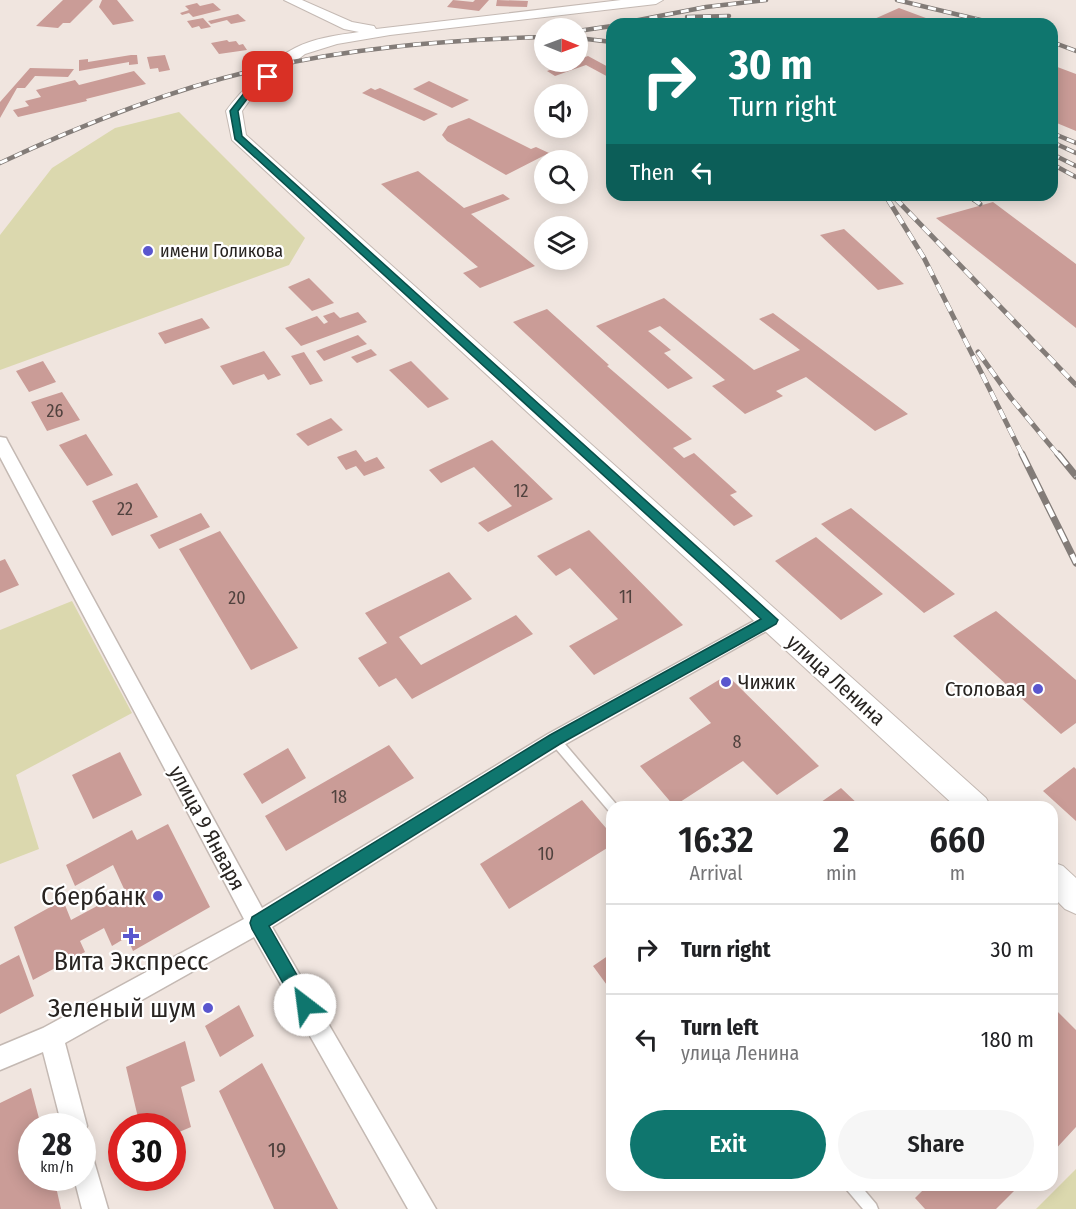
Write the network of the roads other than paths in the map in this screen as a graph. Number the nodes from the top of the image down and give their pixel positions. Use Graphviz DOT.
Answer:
graph roads {
  1 [pos="291,0"];
  2 [pos="656,0"];
  3 [pos="615,3"];
  4 [pos="390,31"];
  5 [pos="0,442"];
  6 [pos="771,620"];
  7 [pos="555,740"];
  8 [pos="607,801"];
  9 [pos="969,801"];
  10 [pos="1058,882"];
  11 [pos="1076,898"];
  12 [pos="258,923"];
  13 [pos="51,1037"];
  14 [pos="0,1058"];
  15 [pos="71,1113"];
  16 [pos="90,1191"];
  17 [pos="857,1191"];
  18 [pos="95,1209"];
  19 [pos="423,1209"];
  20 [pos="871,1209"];
  1 -- 4 [label="street"];
  2 -- 3 [label="street"];
  3 -- 4 [label="street"];
  4 -- 6 [label="street, улица Ленина"];
  5 -- 12 [label="street, улица 9 Января"];
  6 -- 7 [label="street"];
  6 -- 9 [label="street, улица Ленина"];
  7 -- 8 [label="lane"];
  7 -- 12 [label="street"];
  10 -- 11 [label="street"];
  12 -- 13 [label="street"];
  12 -- 19 [label="street, улица 9 Января"];
  13 -- 14 [label="street"];
  13 -- 15 [label="street"];
  16 -- 18 [label="street"];
  17 -- 20 [label="lane"];
}
